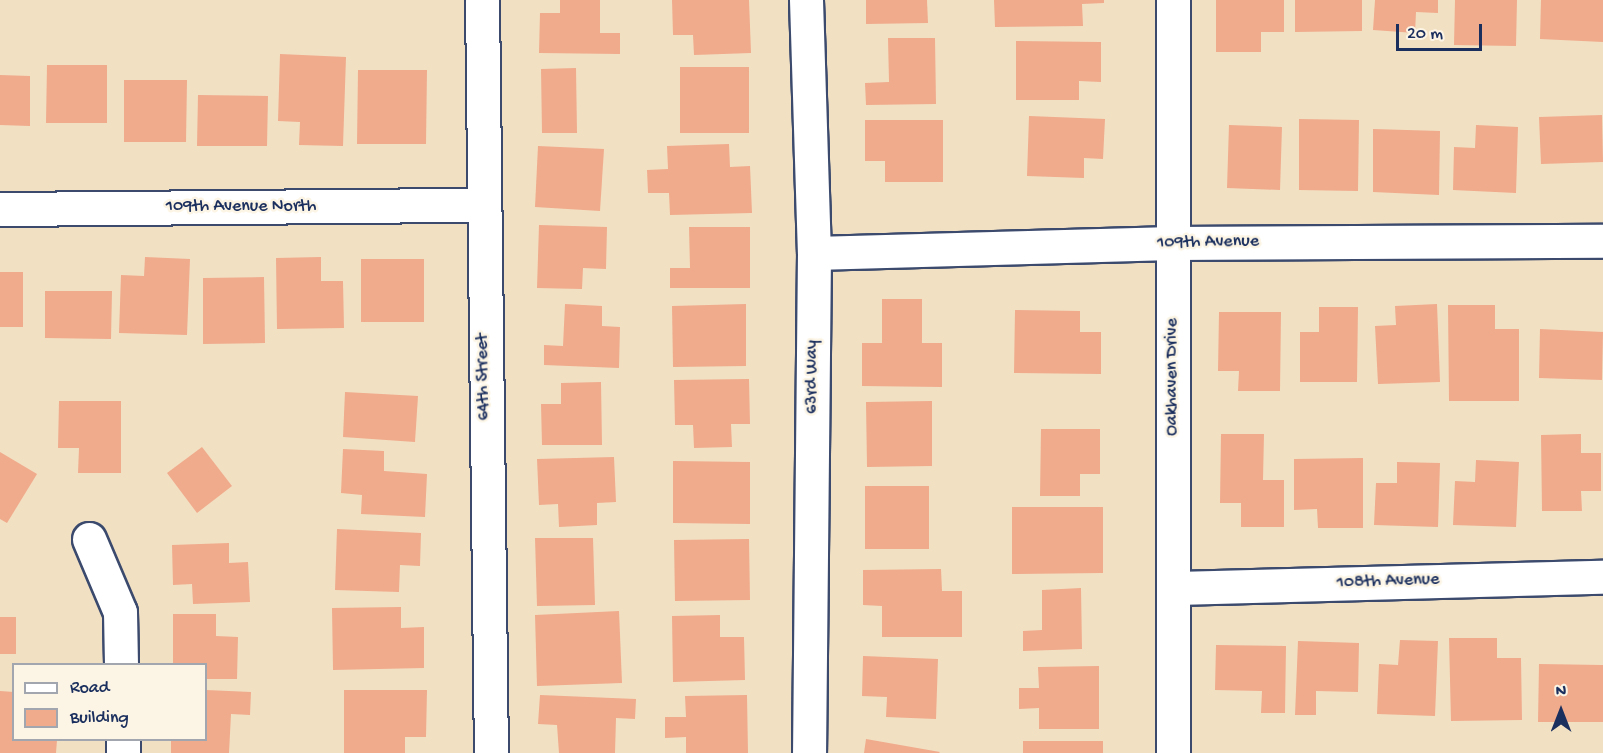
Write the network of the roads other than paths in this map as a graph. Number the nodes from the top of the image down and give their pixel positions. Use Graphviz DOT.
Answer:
graph roads {
  1 [pos="482,0"];
  2 [pos="806,0"];
  3 [pos="1173,0"];
  4 [pos="482,206"];
  5 [pos="0,209"];
  6 [pos="1603,241"];
  7 [pos="1172,243"];
  8 [pos="814,253"];
  9 [pos="89,539"];
  10 [pos="1603,577"];
  11 [pos="1174,588"];
  12 [pos="121,663"];
  13 [pos="490,753"];
  14 [pos="809,753"];
  15 [pos="1173,753"];
  1 -- 4 [label="street, 64th Street"];
  2 -- 8 [label="street, 63rd Way"];
  3 -- 7 [label="street, Oakhaven Drive"];
  4 -- 5 [label="street, 109th Avenue North"];
  4 -- 13 [label="street, 64th Street"];
  6 -- 7 [label="street, 109th Avenue"];
  7 -- 8 [label="street, 109th Avenue"];
  7 -- 11 [label="street, Oakhaven Drive"];
  8 -- 14 [label="street, 63rd Way"];
  9 -- 12 [label="street"];
  10 -- 11 [label="street, 108th Avenue"];
  11 -- 15 [label="street, Oakhaven Drive"];
}
